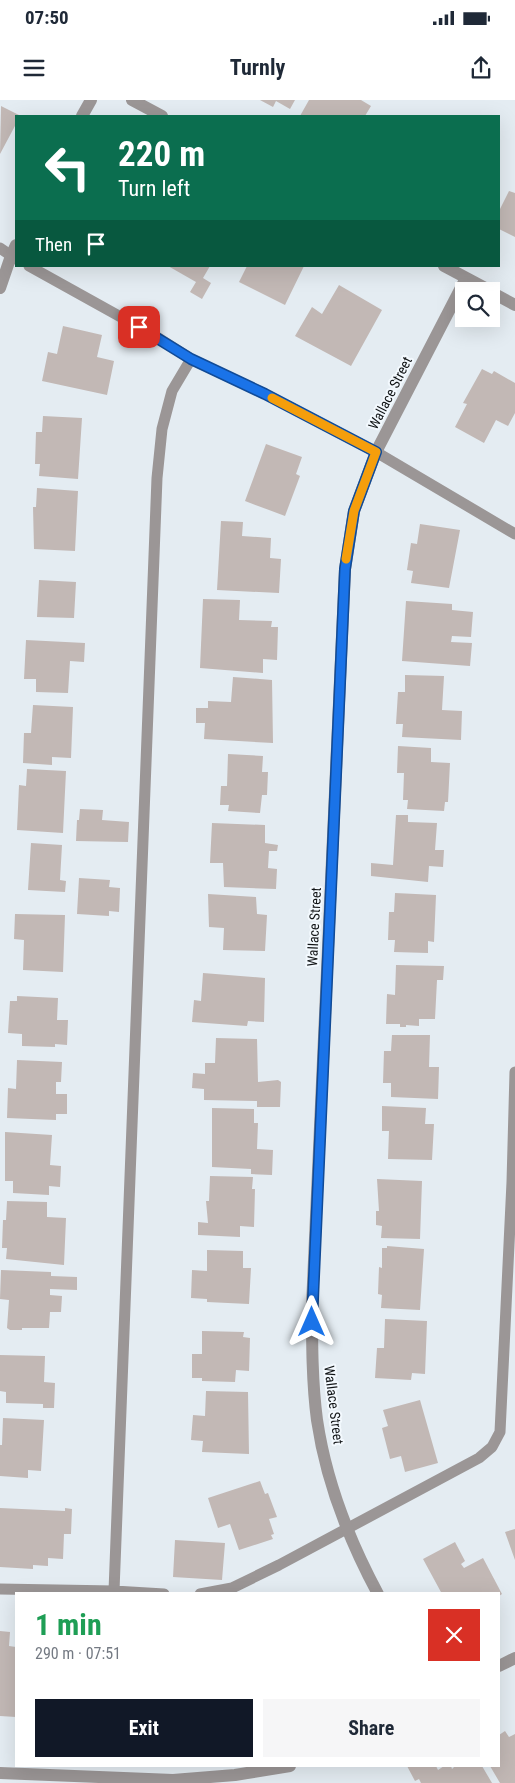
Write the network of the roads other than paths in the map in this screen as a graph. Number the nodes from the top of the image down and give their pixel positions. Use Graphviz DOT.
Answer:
graph roads {
  1 [pos="91,100"];
  2 [pos="132,100"];
  3 [pos="83,115"];
  4 [pos="160,115"];
  5 [pos="11,252"];
  6 [pos="31,267"];
  7 [pos="446,267"];
  8 [pos="466,278"];
  9 [pos="474,282"];
  10 [pos="0,288"];
  11 [pos="500,296"];
  12 [pos="515,305"];
  13 [pos="191,359"];
  14 [pos="376,452"];
  15 [pos="515,534"];
  16 [pos="515,1072"];
  17 [pos="347,1529"];
  18 [pos="0,1589"];
  19 [pos="114,1591"];
  20 [pos="131,1592"];
  21 [pos="211,1592"];
  22 [pos="377,1592"];
  23 [pos="515,1658"];
  24 [pos="500,1666"];
  25 [pos="284,1767"];
  26 [pos="0,1773"];
  1 -- 3 [label="street"];
  2 -- 4 [label="street"];
  5 -- 10 [label="street"];
  6 -- 13 [label="lane"];
  7 -- 8 [label="street"];
  8 -- 9 [label="street"];
  8 -- 14 [label="street, Wallace Street"];
  11 -- 12 [label="street"];
  13 -- 14 [label="lane"];
  13 -- 19 [label="lane"];
  14 -- 15 [label="lane"];
  14 -- 17 [label="street, Wallace Street"];
  16 -- 17 [label="lane"];
  17 -- 21 [label="lane"];
  17 -- 22 [label="street, Wallace Street"];
  18 -- 19 [label="lane"];
  19 -- 20 [label="lane"];
  23 -- 24 [label="street"];
  25 -- 26 [label="street"];
}
